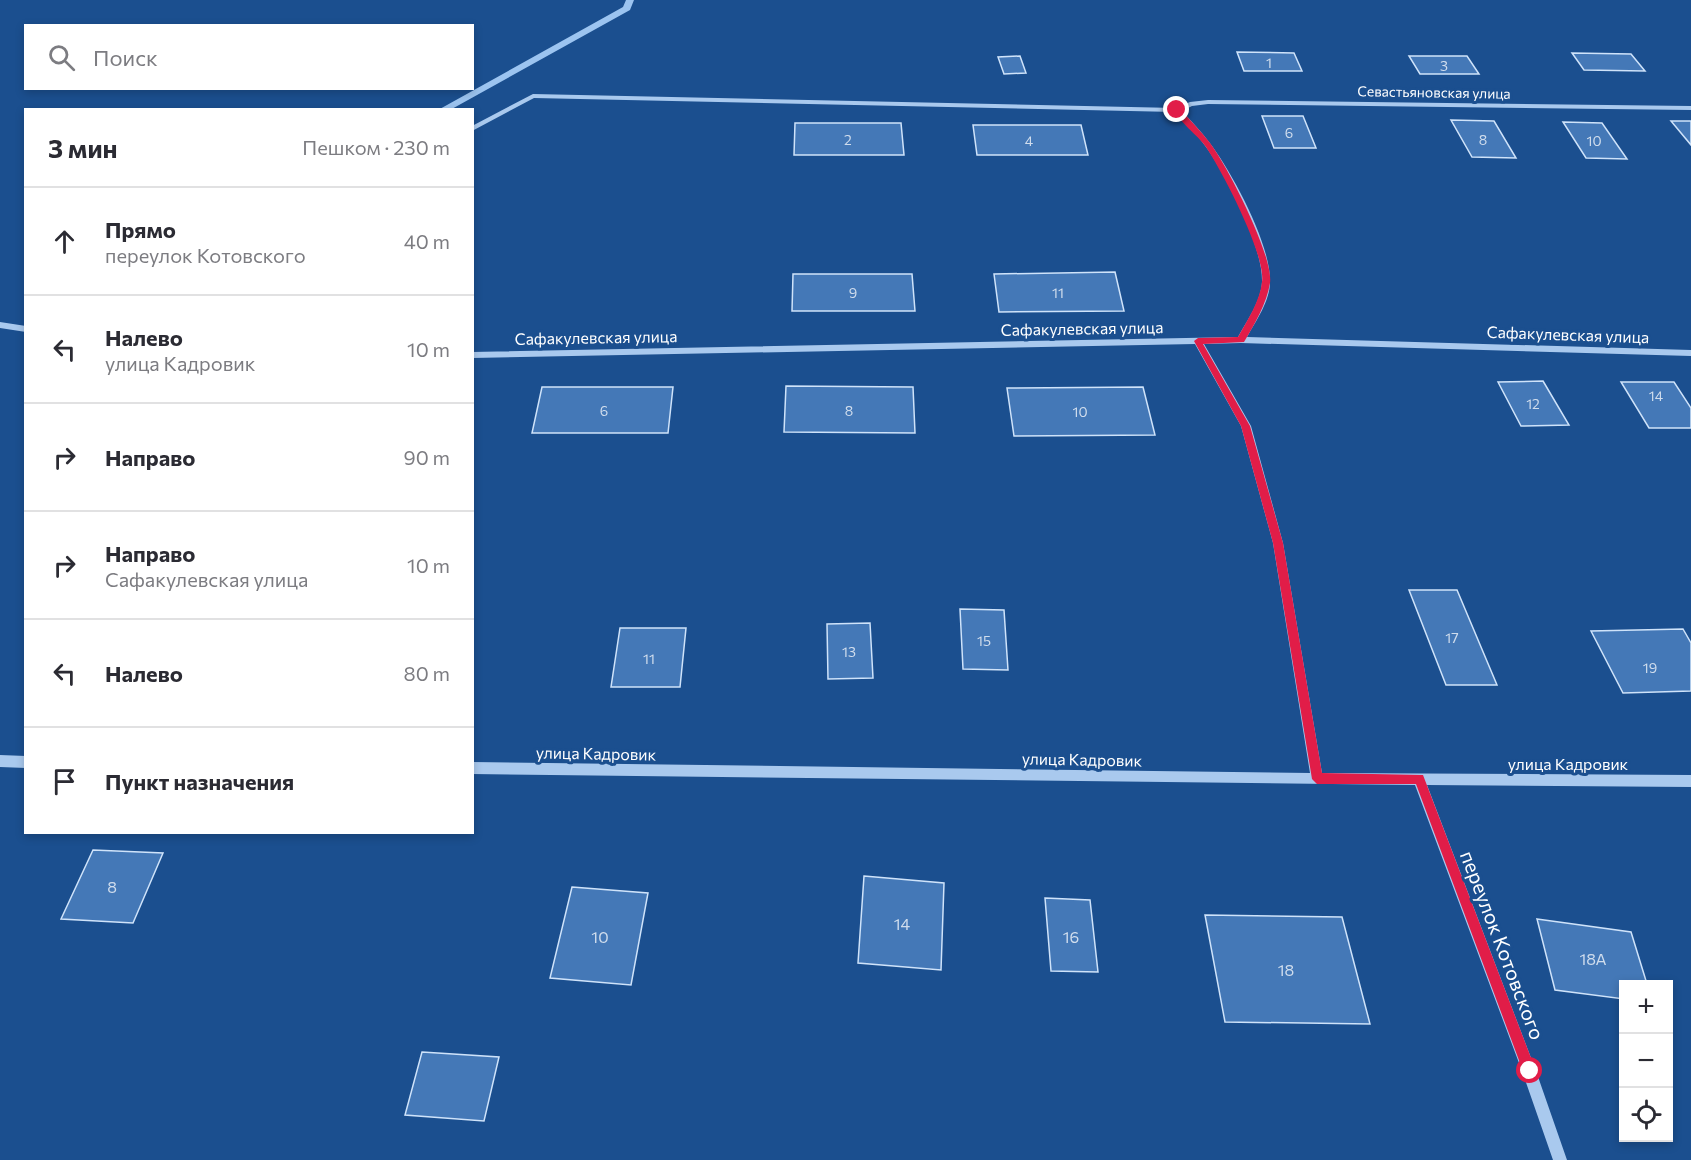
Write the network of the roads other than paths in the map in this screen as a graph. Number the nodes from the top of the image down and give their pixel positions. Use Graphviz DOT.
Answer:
graph roads {
  1 [pos="1691,108"];
  2 [pos="1177,110"];
  3 [pos="474,128"];
  4 [pos="0,325"];
  5 [pos="24,329"];
  6 [pos="1241,340"];
  7 [pos="1198,341"];
  8 [pos="1691,352"];
  9 [pos="474,355"];
  10 [pos="0,761"];
  11 [pos="24,762"];
  12 [pos="474,768"];
  13 [pos="1317,779"];
  14 [pos="1419,779"];
  15 [pos="1691,781"];
  16 [pos="1560,1160"];
  1 -- 2 [label="street, Севастьяновская улица"];
  2 -- 3 [label="street, Севастьяновская улица"];
  2 -- 6 [label="street"];
  4 -- 5 [label="street"];
  6 -- 7 [label="street, Сафакулевская улица"];
  6 -- 8 [label="street, Сафакулевская улица"];
  7 -- 9 [label="street, Сафакулевская улица"];
  7 -- 13 [label="street"];
  10 -- 11 [label="street"];
  12 -- 13 [label="street, улица Кадровик"];
  13 -- 14 [label="street, улица Кадровик"];
  14 -- 15 [label="street, улица Кадровик"];
  14 -- 16 [label="street, переулок Котовского"];
}
